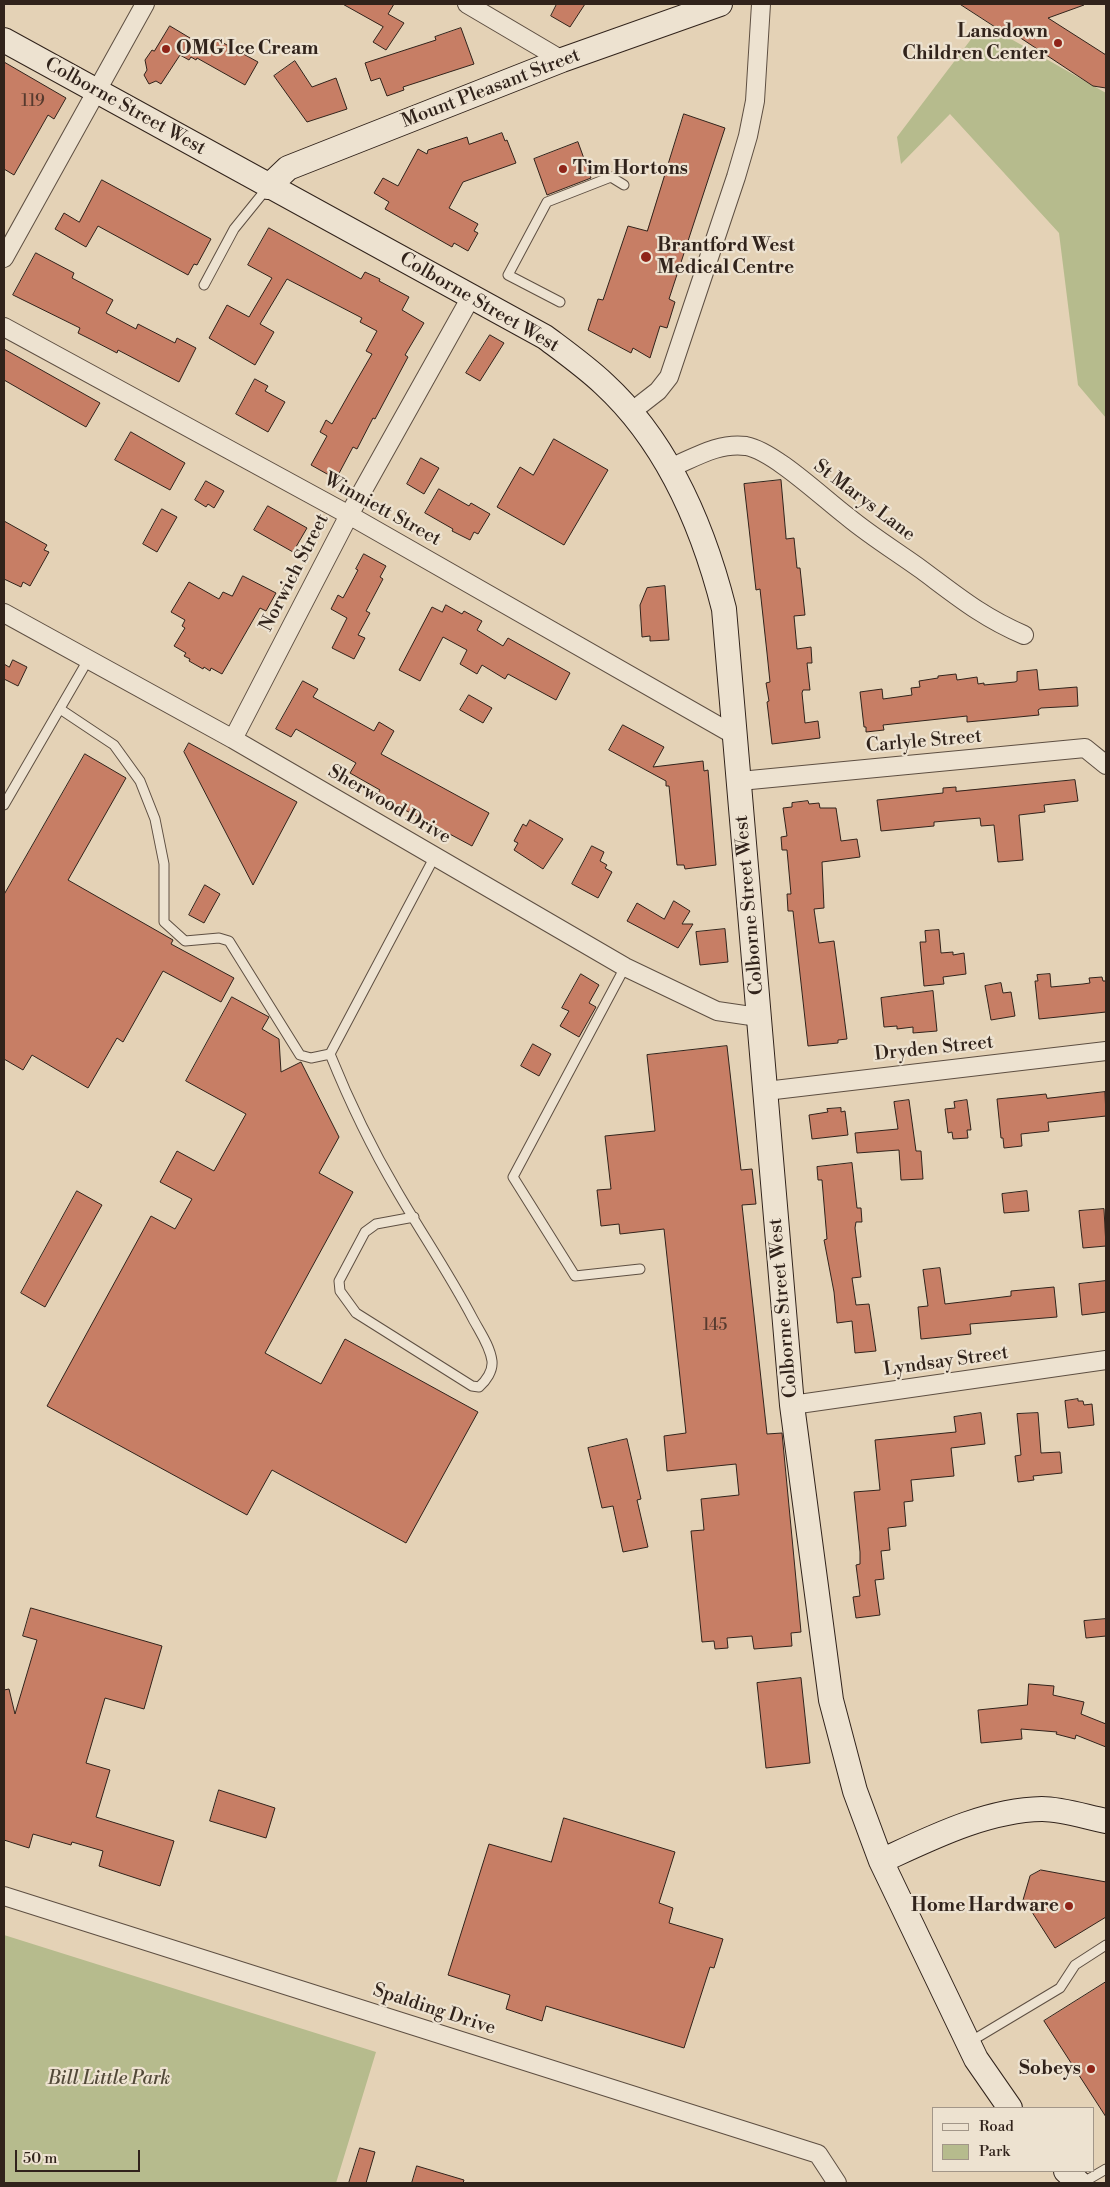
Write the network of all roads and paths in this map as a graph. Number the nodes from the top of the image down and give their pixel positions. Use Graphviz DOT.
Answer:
graph roads {
  1 [pos="145,4"];
  2 [pos="467,4"];
  3 [pos="720,4"];
  4 [pos="760,4"];
  5 [pos="4,40"];
  6 [pos="562,60"];
  7 [pos="97,92"];
  8 [pos="624,185"];
  9 [pos="268,186"];
  10 [pos="4,258"];
  11 [pos="204,285"];
  12 [pos="471,297"];
  13 [pos="560,302"];
  14 [pos="4,327"];
  15 [pos="631,412"];
  16 [pos="670,468"];
  17 [pos="349,515"];
  18 [pos="4,613"];
  19 [pos="1024,635"];
  20 [pos="88,660"];
  21 [pos="60,709"];
  22 [pos="736,736"];
  23 [pos="233,739"];
  24 [pos="1106,765"];
  25 [pos="740,781"];
  26 [pos="4,805"];
  27 [pos="434,856"];
  28 [pos="625,967"];
  29 [pos="758,1016"];
  30 [pos="1106,1051"];
  31 [pos="330,1054"];
  32 [pos="766,1090"];
  33 [pos="414,1217"];
  34 [pos="640,1269"];
  35 [pos="1106,1360"];
  36 [pos="792,1405"];
  37 [pos="1106,1821"];
  38 [pos="881,1861"];
  39 [pos="4,1896"];
  40 [pos="1106,1945"];
  41 [pos="968,2043"];
  42 [pos="1009,2107"];
  43 [pos="1106,2169"];
  44 [pos="1067,2172"];
  45 [pos="837,2183"];
  46 [pos="1081,2183"];
  1 -- 7 [label="street"];
  2 -- 6 [label="street"];
  3 -- 6 [label="main road, Mount Pleasant Street"];
  4 -- 15 [label="street"];
  5 -- 7 [label="main road, Colborne Street West"];
  6 -- 9 [label="main road, Mount Pleasant Street"];
  7 -- 9 [label="main road, Colborne Street West"];
  7 -- 10 [label="street"];
  8 -- 13 [label="lane"];
  9 -- 11 [label="lane"];
  9 -- 12 [label="main road, Colborne Street West"];
  12 -- 15 [label="main road, Colborne Street West"];
  12 -- 17 [label="street, Norwich Street"];
  14 -- 17 [label="street, Winniett Street"];
  15 -- 16 [label="main road, Colborne Street West"];
  16 -- 19 [label="street, St Marys Lane"];
  16 -- 22 [label="main road, Colborne Street West"];
  17 -- 22 [label="street, Winniett Street"];
  17 -- 23 [label="street, Norwich Street"];
  18 -- 20 [label="street, Sherwood Drive"];
  20 -- 21 [label="lane"];
  20 -- 23 [label="street, Sherwood Drive"];
  21 -- 26 [label="lane"];
  21 -- 31 [label="lane"];
  22 -- 25 [label="main road, Colborne Street West"];
  23 -- 27 [label="street, Sherwood Drive"];
  24 -- 25 [label="street, Carlyle Street"];
  25 -- 29 [label="main road, Colborne Street West"];
  27 -- 28 [label="street, Sherwood Drive"];
  27 -- 31 [label="lane"];
  28 -- 29 [label="street, Sherwood Drive"];
  28 -- 34 [label="lane"];
  29 -- 32 [label="main road, Colborne Street West"];
  30 -- 32 [label="street, Dryden Street"];
  31 -- 33 [label="lane"];
  32 -- 36 [label="main road, Colborne Street West"];
  33 -- 33 [label="lane"];
  35 -- 36 [label="street, Lyndsay Street"];
  36 -- 38 [label="main road, Colborne Street West"];
  37 -- 38 [label="main road"];
  38 -- 41 [label="main road, Colborne Street West"];
  39 -- 45 [label="street, Spalding Drive"];
  40 -- 41 [label="lane"];
  41 -- 42 [label="main road, Colborne Street West"];
  43 -- 46 [label="lane"];
  44 -- 46 [label="main road"];
}
